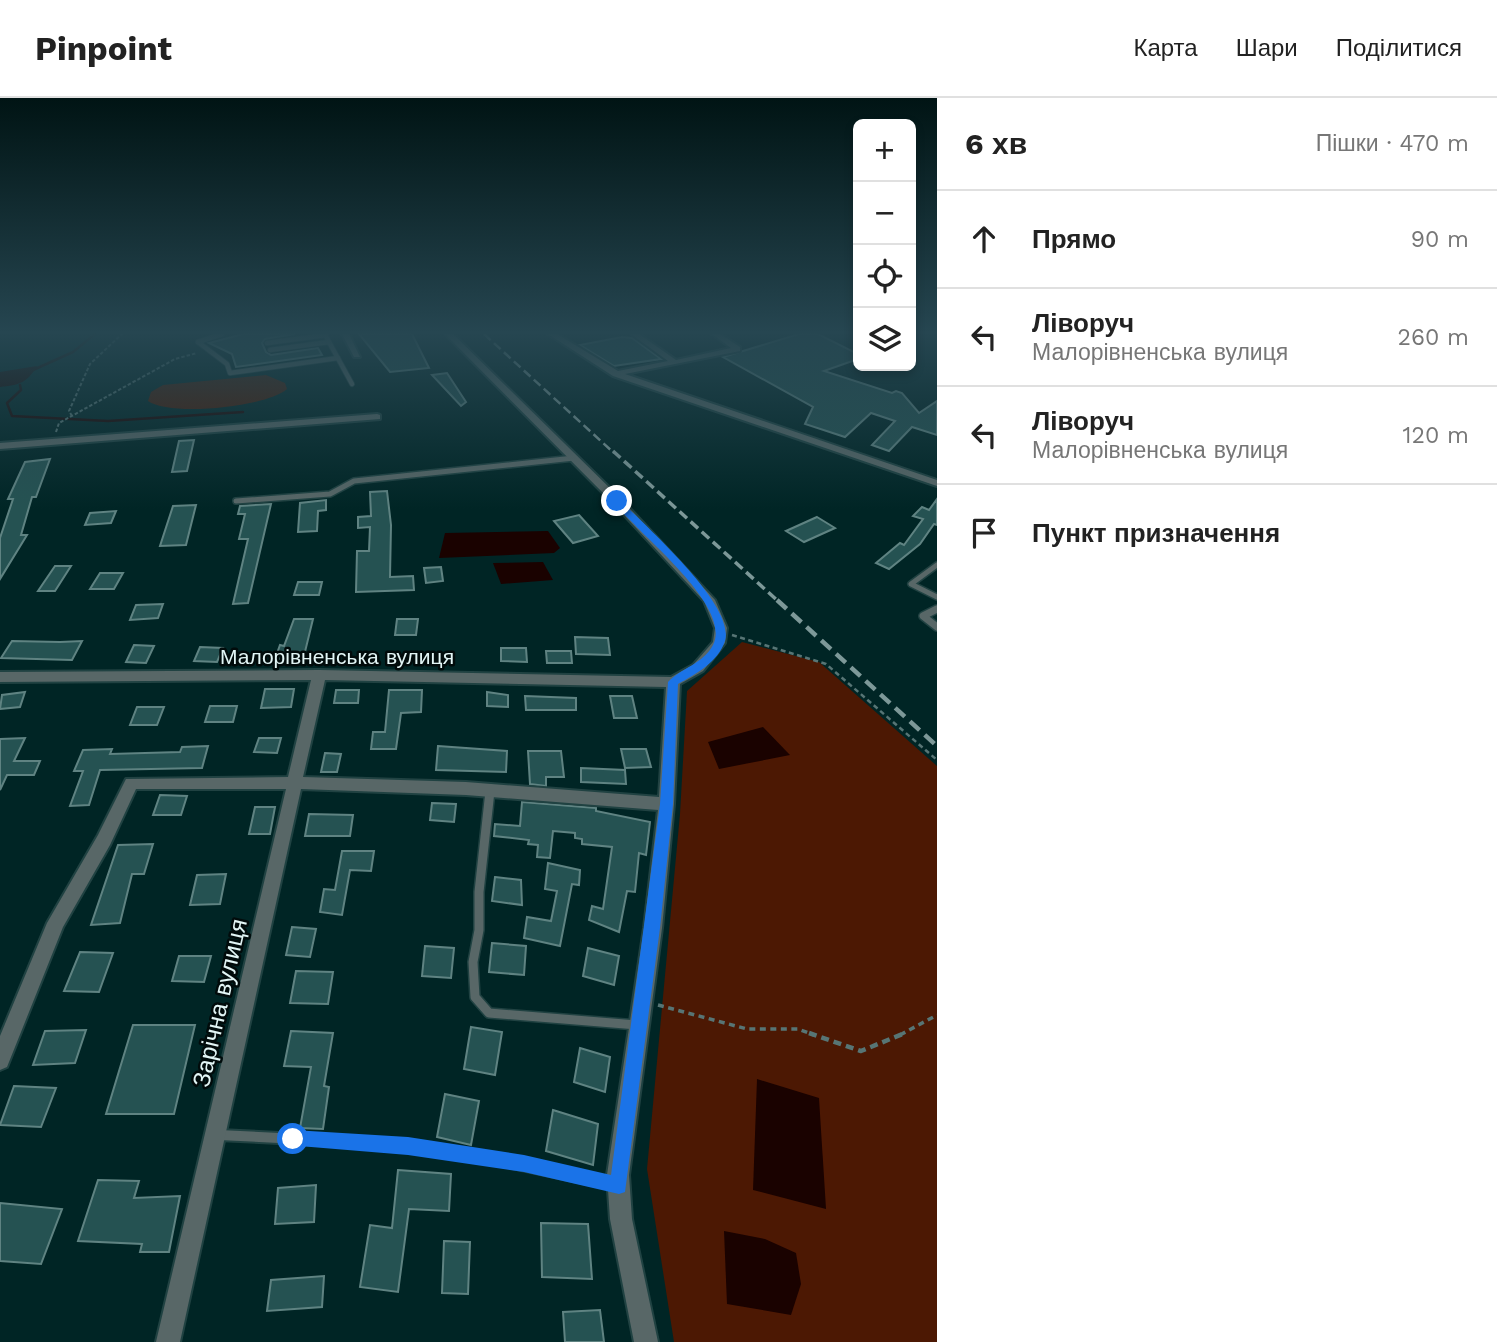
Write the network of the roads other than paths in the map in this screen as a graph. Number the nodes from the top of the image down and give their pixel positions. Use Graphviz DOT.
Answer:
graph roads {
  1 [pos="507,392"];
  2 [pos="670,392"];
  3 [pos="377,417"];
  4 [pos="0,446"];
  5 [pos="574,458"];
  6 [pos="937,482"];
  7 [pos="236,501"];
  8 [pos="937,565"];
  9 [pos="937,597"];
  10 [pos="937,609"];
  11 [pos="937,627"];
  12 [pos="319,675"];
  13 [pos="0,677"];
  14 [pos="673,682"];
  15 [pos="297,781"];
  16 [pos="490,791"];
  17 [pos="666,804"];
  18 [pos="641,1026"];
  19 [pos="0,1060"];
  20 [pos="214,1135"];
  21 [pos="619,1185"];
  22 [pos="168,1342"];
  23 [pos="646,1342"];
  1 -- 5 [label="street"];
  2 -- 6 [label="street"];
  3 -- 4 [label="street"];
  5 -- 7 [label="lane"];
  5 -- 14 [label="street"];
  8 -- 9 [label="lane"];
  10 -- 11 [label="lane"];
  12 -- 13 [label="street, Малорівненська вулиця"];
  12 -- 14 [label="street, Малорівненська вулиця"];
  12 -- 15 [label="street, Зарічна вулиця"];
  14 -- 17 [label="street"];
  15 -- 16 [label="street"];
  15 -- 19 [label="street"];
  15 -- 20 [label="street, Зарічна вулиця"];
  16 -- 17 [label="street"];
  16 -- 18 [label="lane"];
  17 -- 18 [label="street"];
  18 -- 21 [label="street"];
  20 -- 21 [label="lane"];
  20 -- 22 [label="street, Зарічна вулиця"];
  21 -- 23 [label="street"];
}
